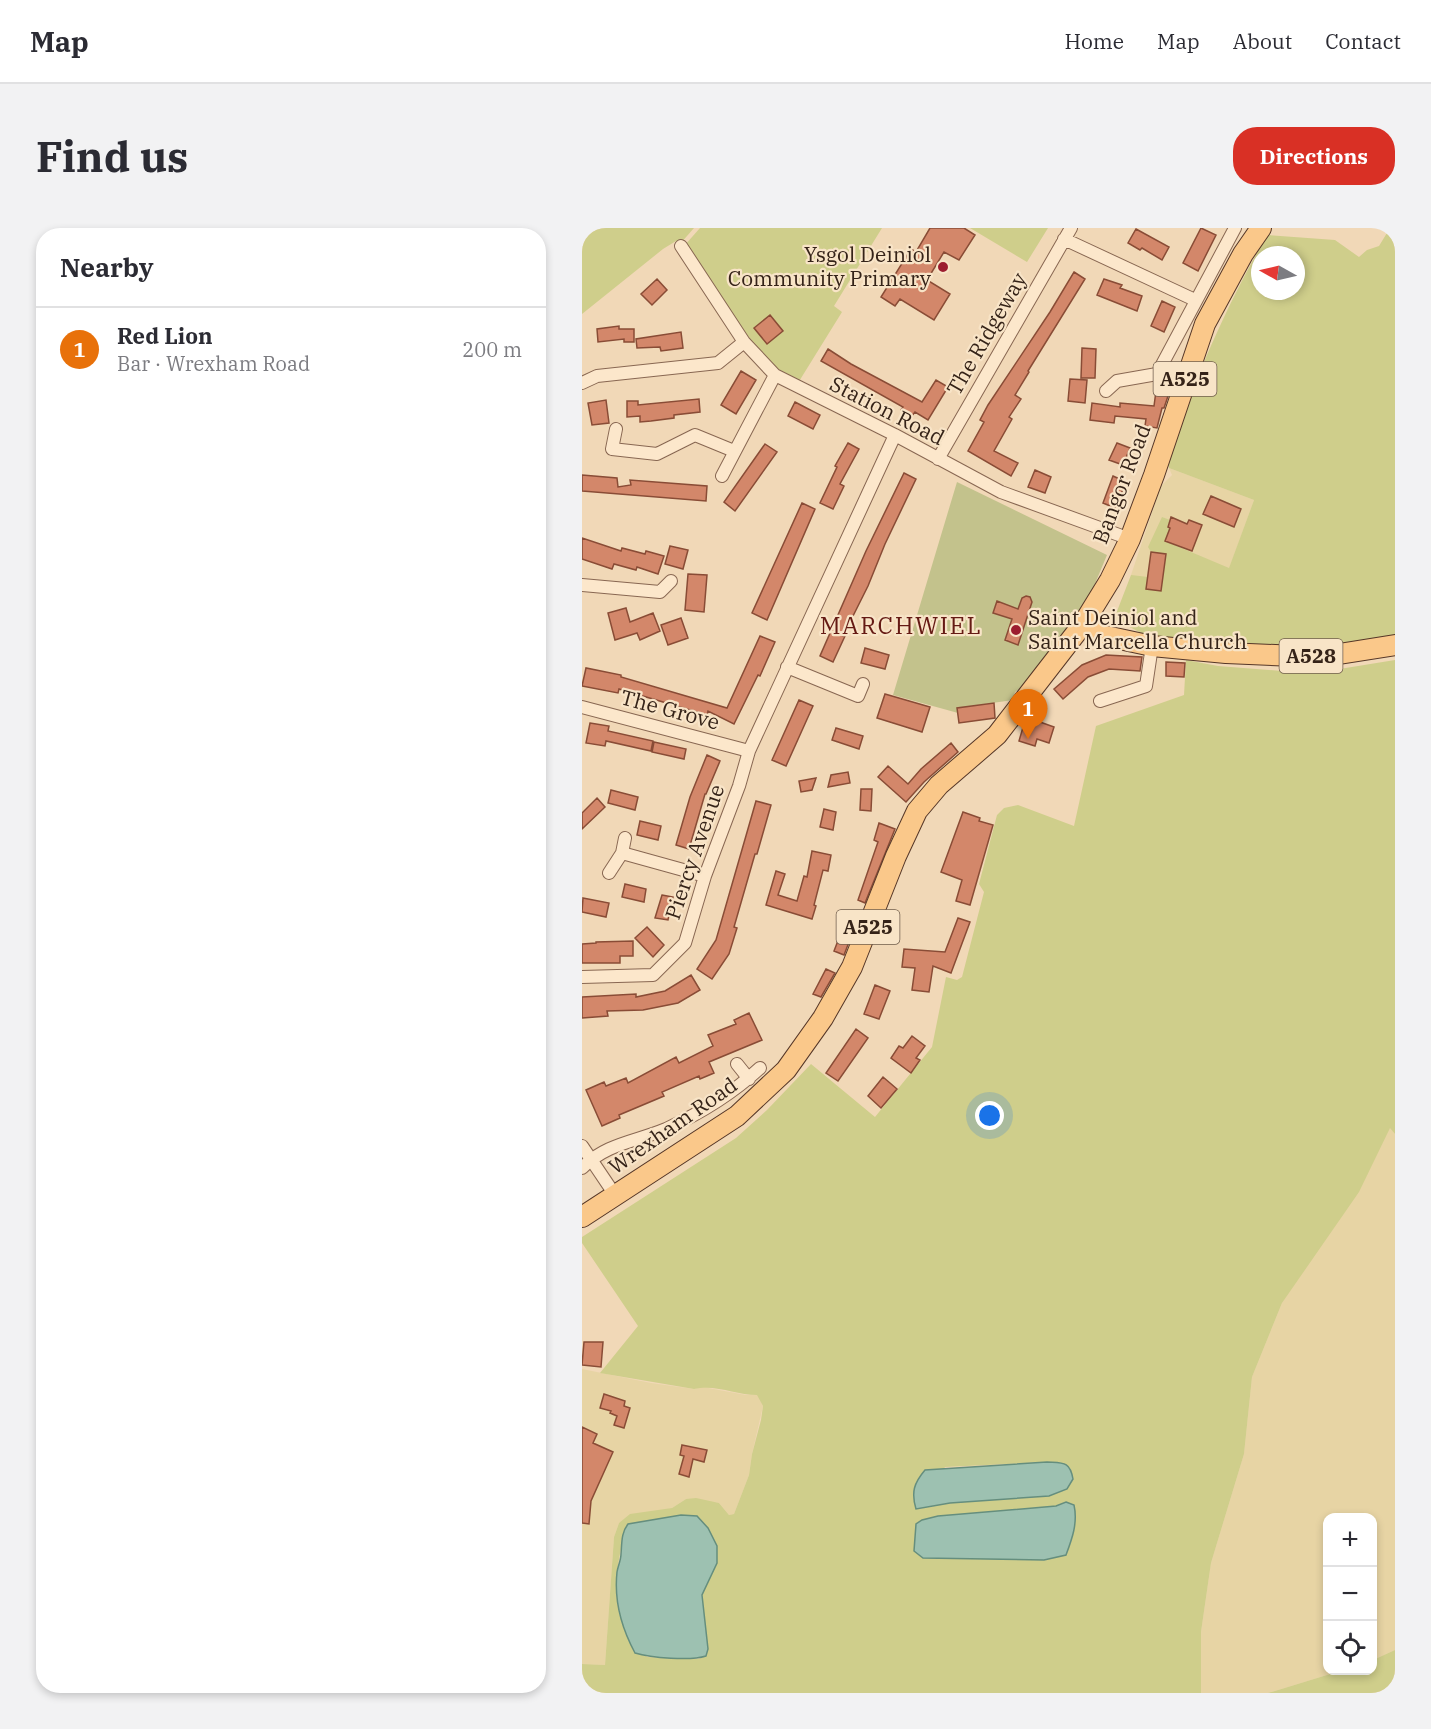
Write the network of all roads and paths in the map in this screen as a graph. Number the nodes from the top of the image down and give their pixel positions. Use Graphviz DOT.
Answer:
graph roads {
  1 [pos="1235,228"];
  2 [pos="1261,228"];
  3 [pos="1067,233"];
  4 [pos="681,246"];
  5 [pos="1195,300"];
  6 [pos="744,342"];
  7 [pos="775,375"];
  8 [pos="582,383"];
  9 [pos="1106,391"];
  10 [pos="616,429"];
  11 [pos="895,435"];
  12 [pos="734,451"];
  13 [pos="938,459"];
  14 [pos="722,476"];
  15 [pos="1130,539"];
  16 [pos="671,581"];
  17 [pos="582,585"];
  18 [pos="1083,624"];
  19 [pos="1395,645"];
  20 [pos="1152,646"];
  21 [pos="787,667"];
  22 [pos="863,684"];
  23 [pos="1100,701"];
  24 [pos="582,707"];
  25 [pos="749,750"];
  26 [pos="625,838"];
  27 [pos="622,852"];
  28 [pos="609,873"];
  29 [pos="705,876"];
  30 [pos="582,977"];
  31 [pos="737,1064"];
  32 [pos="760,1068"];
  33 [pos="748,1079"];
  34 [pos="582,1146"];
  35 [pos="586,1164"];
  36 [pos="615,1195"];
  37 [pos="582,1217"];
  1 -- 5 [label="street"];
  2 -- 15 [label="main road, Bangor Road / A525"];
  3 -- 5 [label="street"];
  3 -- 13 [label="street, The Ridgeway"];
  4 -- 6 [label="street, Station Road"];
  5 -- 9 [label="street"];
  6 -- 7 [label="street, Station Road"];
  6 -- 8 [label="street"];
  7 -- 11 [label="street, Station Road"];
  7 -- 12 [label="street"];
  10 -- 12 [label="street"];
  11 -- 13 [label="street, Station Road"];
  11 -- 21 [label="street, Piercy Avenue"];
  12 -- 14 [label="street"];
  13 -- 15 [label="street, Station Road"];
  15 -- 18 [label="main road, Bangor Road / A525"];
  16 -- 17 [label="street"];
  18 -- 20 [label="main road, A528"];
  18 -- 36 [label="main road, Wrexham Road / A525"];
  19 -- 20 [label="main road, A528"];
  20 -- 23 [label="street"];
  21 -- 22 [label="street"];
  21 -- 25 [label="street, Piercy Avenue"];
  24 -- 25 [label="street, The Grove"];
  25 -- 29 [label="street, Piercy Avenue"];
  26 -- 27 [label="street"];
  27 -- 28 [label="street"];
  27 -- 29 [label="street"];
  29 -- 30 [label="street, Piercy Avenue"];
  31 -- 33 [label="street"];
  32 -- 33 [label="street"];
  33 -- 35 [label="street"];
  34 -- 35 [label="street"];
  35 -- 36 [label="street"];
  36 -- 37 [label="main road, Wrexham Road / A525"];
}
